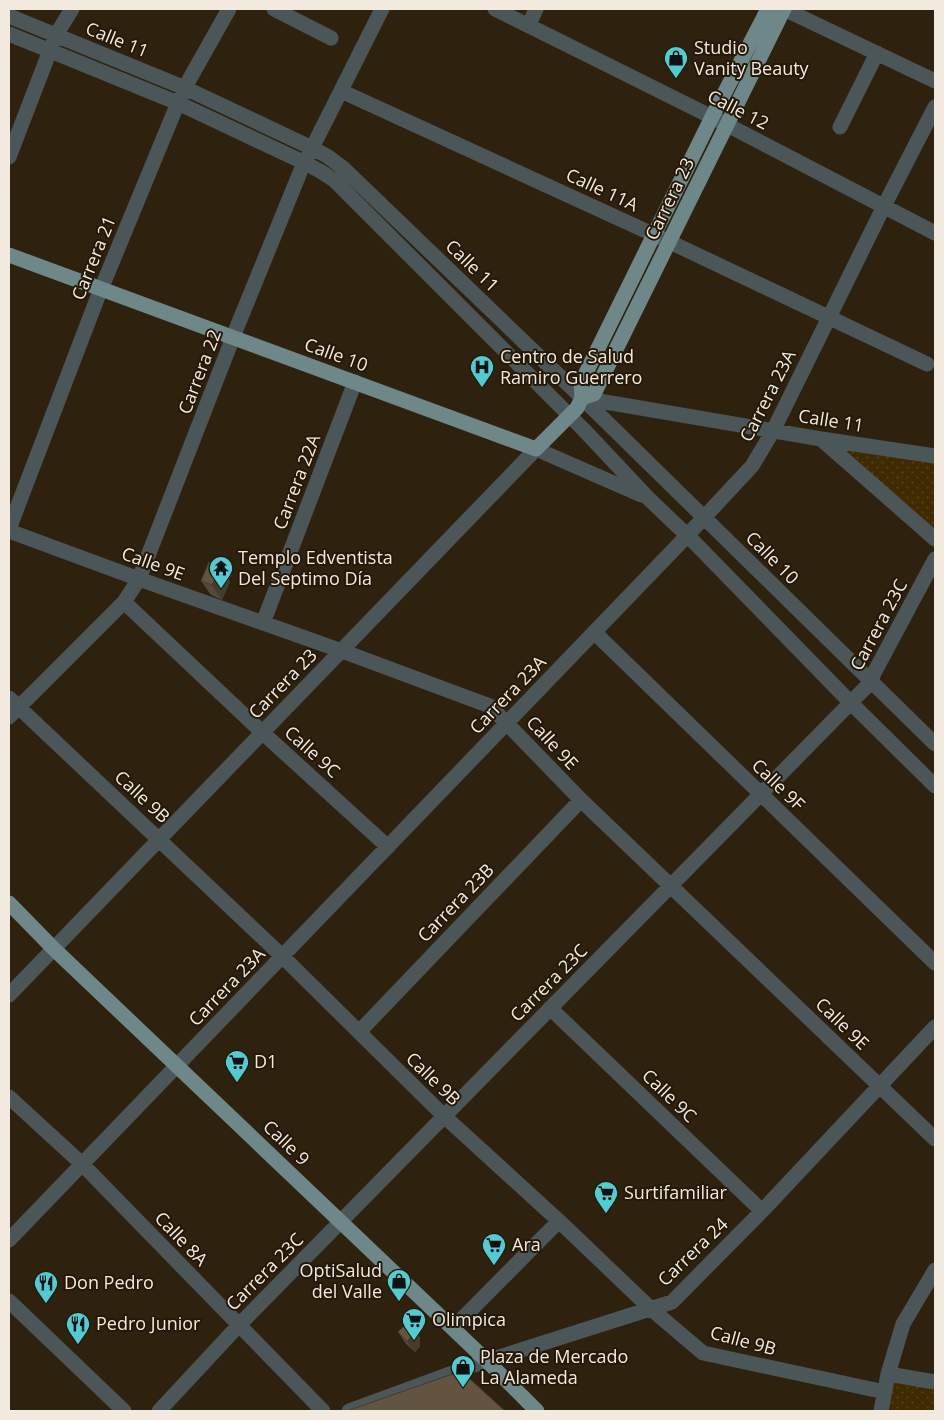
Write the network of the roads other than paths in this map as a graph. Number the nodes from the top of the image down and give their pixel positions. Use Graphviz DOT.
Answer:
graph roads {
  1 [pos="72,9"];
  2 [pos="229,9"];
  3 [pos="274,9"];
  4 [pos="382,9"];
  5 [pos="495,9"];
  6 [pos="536,9"];
  7 [pos="768,9"];
  8 [pos="784,9"];
  9 [pos="9,16"];
  10 [pos="529,25"];
  11 [pos="9,34"];
  12 [pos="56,35"];
  13 [pos="331,38"];
  14 [pos="50,50"];
  15 [pos="877,53"];
  16 [pos="935,80"];
  17 [pos="185,88"];
  18 [pos="341,91"];
  19 [pos="178,103"];
  20 [pos="935,106"];
  21 [pos="712,117"];
  22 [pos="727,125"];
  23 [pos="840,127"];
  24 [pos="312,148"];
  25 [pos="9,156"];
  26 [pos="305,162"];
  27 [pos="884,206"];
  28 [pos="935,233"];
  29 [pos="654,235"];
  30 [pos="670,242"];
  31 [pos="9,256"];
  32 [pos="101,289"];
  33 [pos="828,318"];
  34 [pos="233,338"];
  35 [pos="927,364"];
  36 [pos="355,382"];
  37 [pos="582,398"];
  38 [pos="570,416"];
  39 [pos="773,431"];
  40 [pos="821,439"];
  41 [pos="536,449"];
  42 [pos="935,456"];
  43 [pos="648,498"];
  44 [pos="704,517"];
  45 [pos="9,530"];
  46 [pos="687,536"];
  47 [pos="935,539"];
  48 [pos="935,560"];
  49 [pos="139,579"];
  50 [pos="124,602"];
  51 [pos="263,623"];
  52 [pos="594,632"];
  53 [pos="342,651"];
  54 [pos="871,682"];
  55 [pos="851,703"];
  56 [pos="12,708"];
  57 [pos="507,723"];
  58 [pos="263,733"];
  59 [pos="935,744"];
  60 [pos="935,786"];
  61 [pos="761,795"];
  62 [pos="581,800"];
  63 [pos="160,840"];
  64 [pos="388,847"];
  65 [pos="671,886"];
  66 [pos="9,903"];
  67 [pos="54,949"];
  68 [pos="282,956"];
  69 [pos="935,963"];
  70 [pos="9,994"];
  71 [pos="550,1008"];
  72 [pos="935,1027"];
  73 [pos="359,1032"];
  74 [pos="177,1065"];
  75 [pos="880,1086"];
  76 [pos="9,1097"];
  77 [pos="444,1116"];
  78 [pos="935,1139"];
  79 [pos="82,1164"];
  80 [pos="762,1211"];
  81 [pos="341,1221"];
  82 [pos="559,1221"];
  83 [pos="9,1240"];
  84 [pos="935,1270"];
  85 [pos="9,1301"];
  86 [pos="650,1308"];
  87 [pos="239,1325"];
  88 [pos="453,1328"];
  89 [pos="487,1361"];
  90 [pos="888,1374"];
  91 [pos="935,1382"];
  92 [pos="885,1392"];
  93 [pos="124,1411"];
  94 [pos="159,1411"];
  95 [pos="323,1411"];
  96 [pos="349,1411"];
  97 [pos="537,1411"];
  98 [pos="881,1411"];
  1 -- 12 [label="street"];
  2 -- 17 [label="street, Carrera 21"];
  3 -- 13 [label="street"];
  4 -- 18 [label="street, Carrera 22"];
  5 -- 10 [label="street, Calle 12"];
  6 -- 10 [label="street"];
  7 -- 21 [label="main road, Carrera 23"];
  8 -- 15 [label="street"];
  8 -- 22 [label="main road, Carrera 23"];
  9 -- 12 [label="street, Calle 11"];
  10 -- 21 [label="street, Calle 12"];
  11 -- 14 [label="street, Calle 11"];
  12 -- 14 [label="street"];
  12 -- 17 [label="street, Calle 11"];
  14 -- 19 [label="street, Calle 11"];
  14 -- 25 [label="street"];
  15 -- 16 [label="street"];
  15 -- 23 [label="street"];
  17 -- 19 [label="street, Carrera 21"];
  17 -- 24 [label="street, Calle 11"];
  18 -- 24 [label="street, Carrera 22"];
  18 -- 29 [label="street, Calle 11A"];
  19 -- 26 [label="street, Calle 11"];
  19 -- 32 [label="street, Carrera 21"];
  20 -- 27 [label="street, Carrera 23A"];
  21 -- 22 [label="street, Calle 12"];
  21 -- 29 [label="main road, Carrera 23"];
  22 -- 27 [label="street, Calle 12"];
  22 -- 30 [label="main road, Carrera 23"];
  24 -- 26 [label="street, Carrera 22"];
  24 -- 37 [label="street, Calle 11"];
  26 -- 34 [label="street, Carrera 22"];
  26 -- 38 [label="street, Calle 11"];
  27 -- 28 [label="street, Calle 12"];
  27 -- 33 [label="street, Carrera 23A"];
  29 -- 30 [label="street, Calle 11A"];
  29 -- 37 [label="main road, Carrera 23"];
  30 -- 33 [label="street, Calle 11A"];
  30 -- 37 [label="main road, Carrera 23"];
  31 -- 32 [label="main road, Calle 10"];
  32 -- 34 [label="main road, Calle 10"];
  32 -- 45 [label="street, Carrera 21"];
  33 -- 35 [label="street, Calle 11A"];
  33 -- 39 [label="street, Carrera 23A"];
  34 -- 36 [label="main road, Calle 10"];
  34 -- 49 [label="street, Carrera 22"];
  36 -- 41 [label="main road, Calle 10"];
  36 -- 51 [label="street, Carrera 22A"];
  37 -- 38 [label="main road, Carrera 23"];
  37 -- 39 [label="street, Calle 11"];
  37 -- 44 [label="street, Calle 10"];
  38 -- 41 [label="main road, Carrera 23"];
  38 -- 43 [label="street, Calle 10"];
  39 -- 40 [label="street, Calle 11"];
  39 -- 44 [label="street, Carrera 23A"];
  40 -- 42 [label="street, Calle 11"];
  40 -- 47 [label="street"];
  41 -- 43 [label="street, Calle 10"];
  41 -- 53 [label="street, Carrera 23"];
  43 -- 46 [label="street, Calle 10"];
  44 -- 46 [label="street, Carrera 23A"];
  44 -- 54 [label="street, Calle 10"];
  45 -- 49 [label="street, Calle 9E"];
  46 -- 52 [label="street, Carrera 23A"];
  46 -- 55 [label="street, Calle 10"];
  48 -- 54 [label="street, Carrera 23C"];
  49 -- 50 [label="street, Carrera 22"];
  49 -- 51 [label="street, Calle 9E"];
  50 -- 56 [label="street, Carrera 22"];
  50 -- 58 [label="street, Calle 9C"];
  51 -- 53 [label="street, Calle 9E"];
  52 -- 57 [label="street, Carrera 23A"];
  52 -- 61 [label="street, Calle 9F"];
  53 -- 57 [label="street, Calle 9E"];
  53 -- 58 [label="street, Carrera 23"];
  54 -- 55 [label="street, Carrera 23C"];
  54 -- 59 [label="street, Calle 10"];
  55 -- 60 [label="street, Calle 10"];
  55 -- 61 [label="street, Carrera 23C"];
  56 -- 63 [label="street, Calle 9B"];
  57 -- 62 [label="street, Calle 9E"];
  57 -- 64 [label="street, Carrera 23A"];
  58 -- 63 [label="street, Carrera 23"];
  58 -- 64 [label="street, Calle 9C"];
  61 -- 65 [label="street, Carrera 23C"];
  61 -- 69 [label="street, Calle 9F"];
  62 -- 65 [label="street, Calle 9E"];
  62 -- 73 [label="street, Carrera 23B"];
  63 -- 67 [label="street, Carrera 23"];
  63 -- 68 [label="street, Calle 9B"];
  64 -- 68 [label="street, Carrera 23A"];
  65 -- 71 [label="street, Carrera 23C"];
  65 -- 75 [label="street, Calle 9E"];
  66 -- 67 [label="main road, Calle 9"];
  67 -- 70 [label="street, Carrera 23"];
  67 -- 74 [label="main road, Calle 9"];
  68 -- 73 [label="street, Calle 9B"];
  68 -- 74 [label="street, Carrera 23A"];
  71 -- 77 [label="street, Carrera 23C"];
  71 -- 80 [label="street, Calle 9C"];
  72 -- 75 [label="street, Carrera 24"];
  73 -- 77 [label="street, Calle 9B"];
  74 -- 79 [label="street, Carrera 23A"];
  74 -- 81 [label="main road, Calle 9"];
  75 -- 78 [label="street, Calle 9E"];
  75 -- 80 [label="street, Carrera 24"];
  76 -- 79 [label="street, Calle 8A"];
  77 -- 81 [label="street, Carrera 23C"];
  77 -- 82 [label="street, Calle 9B"];
  79 -- 83 [label="street, Carrera 23A"];
  79 -- 87 [label="street, Calle 8A"];
  80 -- 86 [label="street, Carrera 24"];
  81 -- 87 [label="street, Carrera 23C"];
  81 -- 88 [label="main road, Calle 9"];
  82 -- 86 [label="street, Calle 9B"];
  82 -- 88 [label="street"];
  84 -- 90 [label="street"];
  85 -- 93 [label="street"];
  86 -- 89 [label="street, Carrera 24"];
  86 -- 92 [label="street, Calle 9B"];
  87 -- 94 [label="street, Carrera 23C"];
  87 -- 95 [label="street, Calle 8A"];
  88 -- 89 [label="main road, Calle 9"];
  89 -- 96 [label="street, Carrera 24"];
  89 -- 97 [label="main road, Calle 9"];
  90 -- 91 [label="street"];
  90 -- 92 [label="street"];
  92 -- 98 [label="street"];
}
